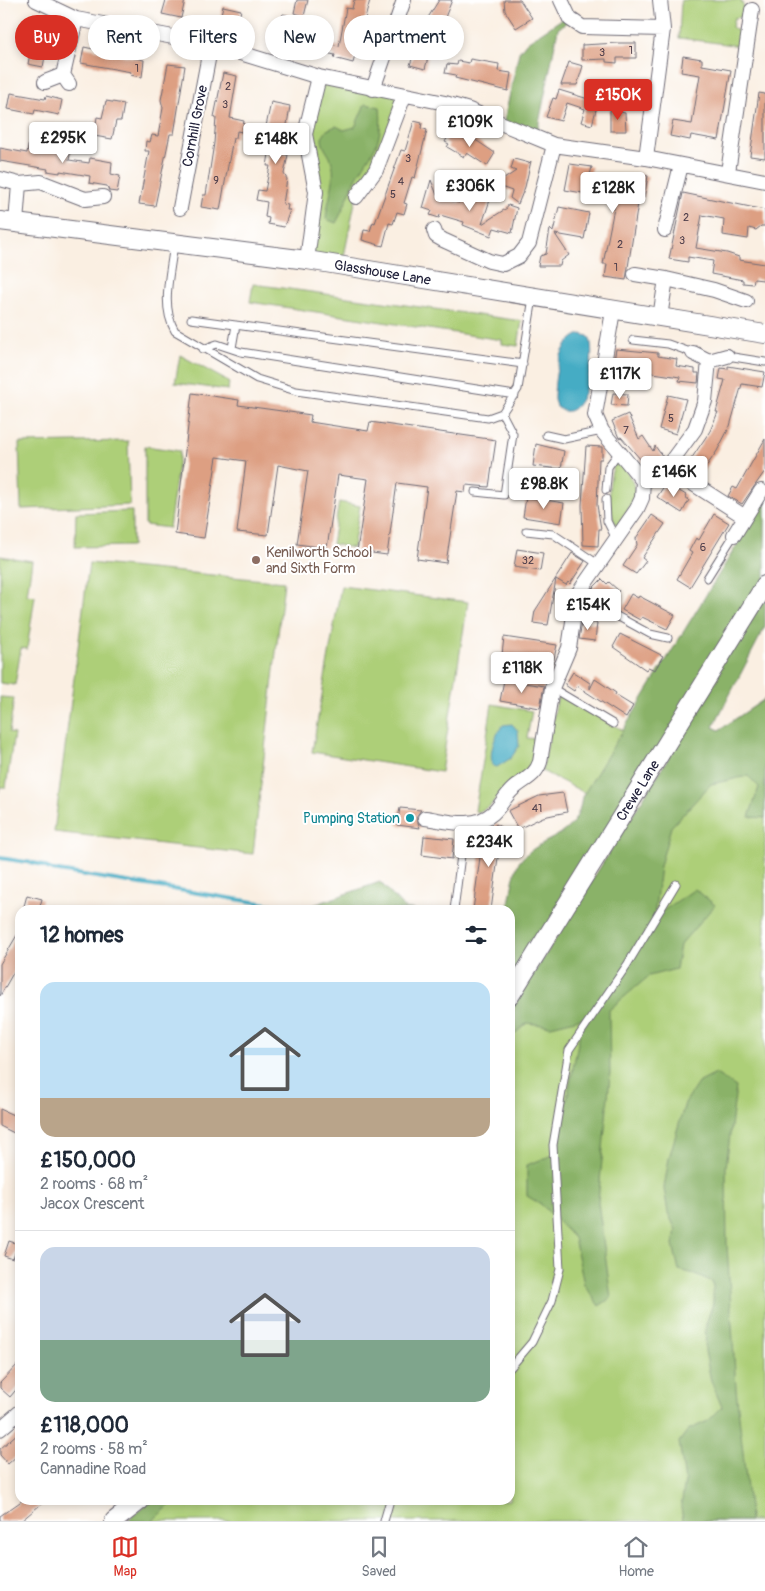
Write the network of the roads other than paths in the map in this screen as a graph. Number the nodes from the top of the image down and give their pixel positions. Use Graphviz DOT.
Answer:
graph roads {
  1 [pos="36,0"];
  2 [pos="404,0"];
  3 [pos="561,0"];
  4 [pos="660,0"];
  5 [pos="752,10"];
  6 [pos="68,15"];
  7 [pos="78,19"];
  8 [pos="663,29"];
  9 [pos="170,36"];
  10 [pos="255,57"];
  11 [pos="69,60"];
  12 [pos="208,60"];
  13 [pos="319,77"];
  14 [pos="45,82"];
  15 [pos="373,89"];
  16 [pos="404,96"];
  17 [pos="554,145"];
  18 [pos="646,158"];
  19 [pos="681,165"];
  20 [pos="728,172"];
  21 [pos="0,179"];
  22 [pos="765,181"];
  23 [pos="20,184"];
  24 [pos="103,197"];
  25 [pos="356,197"];
  26 [pos="180,208"];
  27 [pos="8,222"];
  28 [pos="434,230"];
  29 [pos="665,230"];
  30 [pos="174,243"];
  31 [pos="307,260"];
  32 [pos="635,274"];
  33 [pos="666,279"];
  34 [pos="746,301"];
  35 [pos="542,303"];
  36 [pos="613,311"];
  37 [pos="530,316"];
  38 [pos="660,317"];
  39 [pos="192,319"];
  40 [pos="236,325"];
  41 [pos="765,334"];
  42 [pos="633,340"];
  43 [pos="232,348"];
  44 [pos="202,349"];
  45 [pos="693,353"];
  46 [pos="727,356"];
  47 [pos="709,361"];
  48 [pos="765,362"];
  49 [pos="523,364"];
  50 [pos="516,395"];
  51 [pos="502,413"];
  52 [pos="602,431"];
  53 [pos="546,435"];
  54 [pos="619,452"];
  55 [pos="667,467"];
  56 [pos="643,481"];
  57 [pos="763,488"];
  58 [pos="606,490"];
  59 [pos="475,492"];
  60 [pos="606,499"];
  61 [pos="744,517"];
  62 [pos="526,530"];
  63 [pos="734,535"];
  64 [pos="616,540"];
  65 [pos="598,564"];
  66 [pos="707,578"];
  67 [pos="765,584"];
  68 [pos="574,609"];
  69 [pos="668,638"];
  70 [pos="513,671"];
  71 [pos="554,683"];
  72 [pos="613,724"];
  73 [pos="425,818"];
  74 [pos="465,824"];
  75 [pos="676,884"];
  76 [pos="455,905"];
  77 [pos="515,988"];
  78 [pos="515,1362"];
  79 [pos="15,1416"];
  80 [pos="0,1429"];
  81 [pos="135,1505"];
  82 [pos="389,1505"];
  83 [pos="114,1521"];
  84 [pos="384,1521"];
  1 -- 6 [label="street"];
  2 -- 15 [label="street"];
  3 -- 8 [label="street"];
  4 -- 8 [label="street"];
  5 -- 20 [label="street"];
  7 -- 9 [label="street"];
  8 -- 18 [label="street"];
  10 -- 13 [label="street"];
  11 -- 14 [label="street"];
  12 -- 26 [label="street, Cornhill Grove"];
  13 -- 15 [label="street"];
  13 -- 31 [label="street"];
  15 -- 16 [label="street"];
  16 -- 17 [label="street"];
  16 -- 25 [label="street"];
  17 -- 18 [label="street"];
  17 -- 28 [label="street"];
  18 -- 19 [label="street"];
  19 -- 20 [label="street"];
  19 -- 29 [label="street"];
  20 -- 22 [label="street"];
  21 -- 23 [label="street"];
  23 -- 24 [label="street"];
  23 -- 27 [label="street"];
  27 -- 30 [label="street, Glasshouse Lane"];
  30 -- 31 [label="street, Glasshouse Lane"];
  30 -- 44 [label="lane"];
  31 -- 35 [label="street, Glasshouse Lane"];
  32 -- 33 [label="street"];
  33 -- 34 [label="street"];
  33 -- 38 [label="street"];
  35 -- 36 [label="street, Glasshouse Lane"];
  35 -- 37 [label="lane"];
  35 -- 37 [label="lane"];
  36 -- 38 [label="street, Glasshouse Lane"];
  36 -- 52 [label="street"];
  37 -- 49 [label="lane"];
  38 -- 41 [label="street, Glasshouse Lane"];
  39 -- 40 [label="lane"];
  40 -- 43 [label="lane"];
  40 -- 49 [label="lane"];
  42 -- 45 [label="lane"];
  43 -- 44 [label="lane"];
  43 -- 50 [label="lane"];
  44 -- 51 [label="lane"];
  45 -- 47 [label="street"];
  46 -- 47 [label="street"];
  46 -- 48 [label="lane"];
  47 -- 55 [label="street"];
  49 -- 50 [label="lane"];
  50 -- 51 [label="lane"];
  51 -- 59 [label="lane"];
  52 -- 53 [label="lane"];
  52 -- 54 [label="street"];
  54 -- 56 [label="street"];
  54 -- 58 [label="lane"];
  55 -- 56 [label="street"];
  55 -- 61 [label="street"];
  56 -- 64 [label="street"];
  57 -- 61 [label="street"];
  60 -- 64 [label="lane"];
  61 -- 63 [label="street"];
  62 -- 65 [label="lane"];
  63 -- 66 [label="lane"];
  64 -- 65 [label="street"];
  65 -- 68 [label="street"];
  67 -- 77 [label="street, Crewe Lane"];
  68 -- 69 [label="lane"];
  68 -- 71 [label="street"];
  70 -- 71 [label="lane"];
  71 -- 72 [label="lane"];
  71 -- 74 [label="street"];
  73 -- 74 [label="street"];
  74 -- 76 [label="lane"];
  75 -- 78 [label="lane"];
  79 -- 80 [label="street"];
  81 -- 83 [label="street"];
  82 -- 84 [label="lane"];
}
